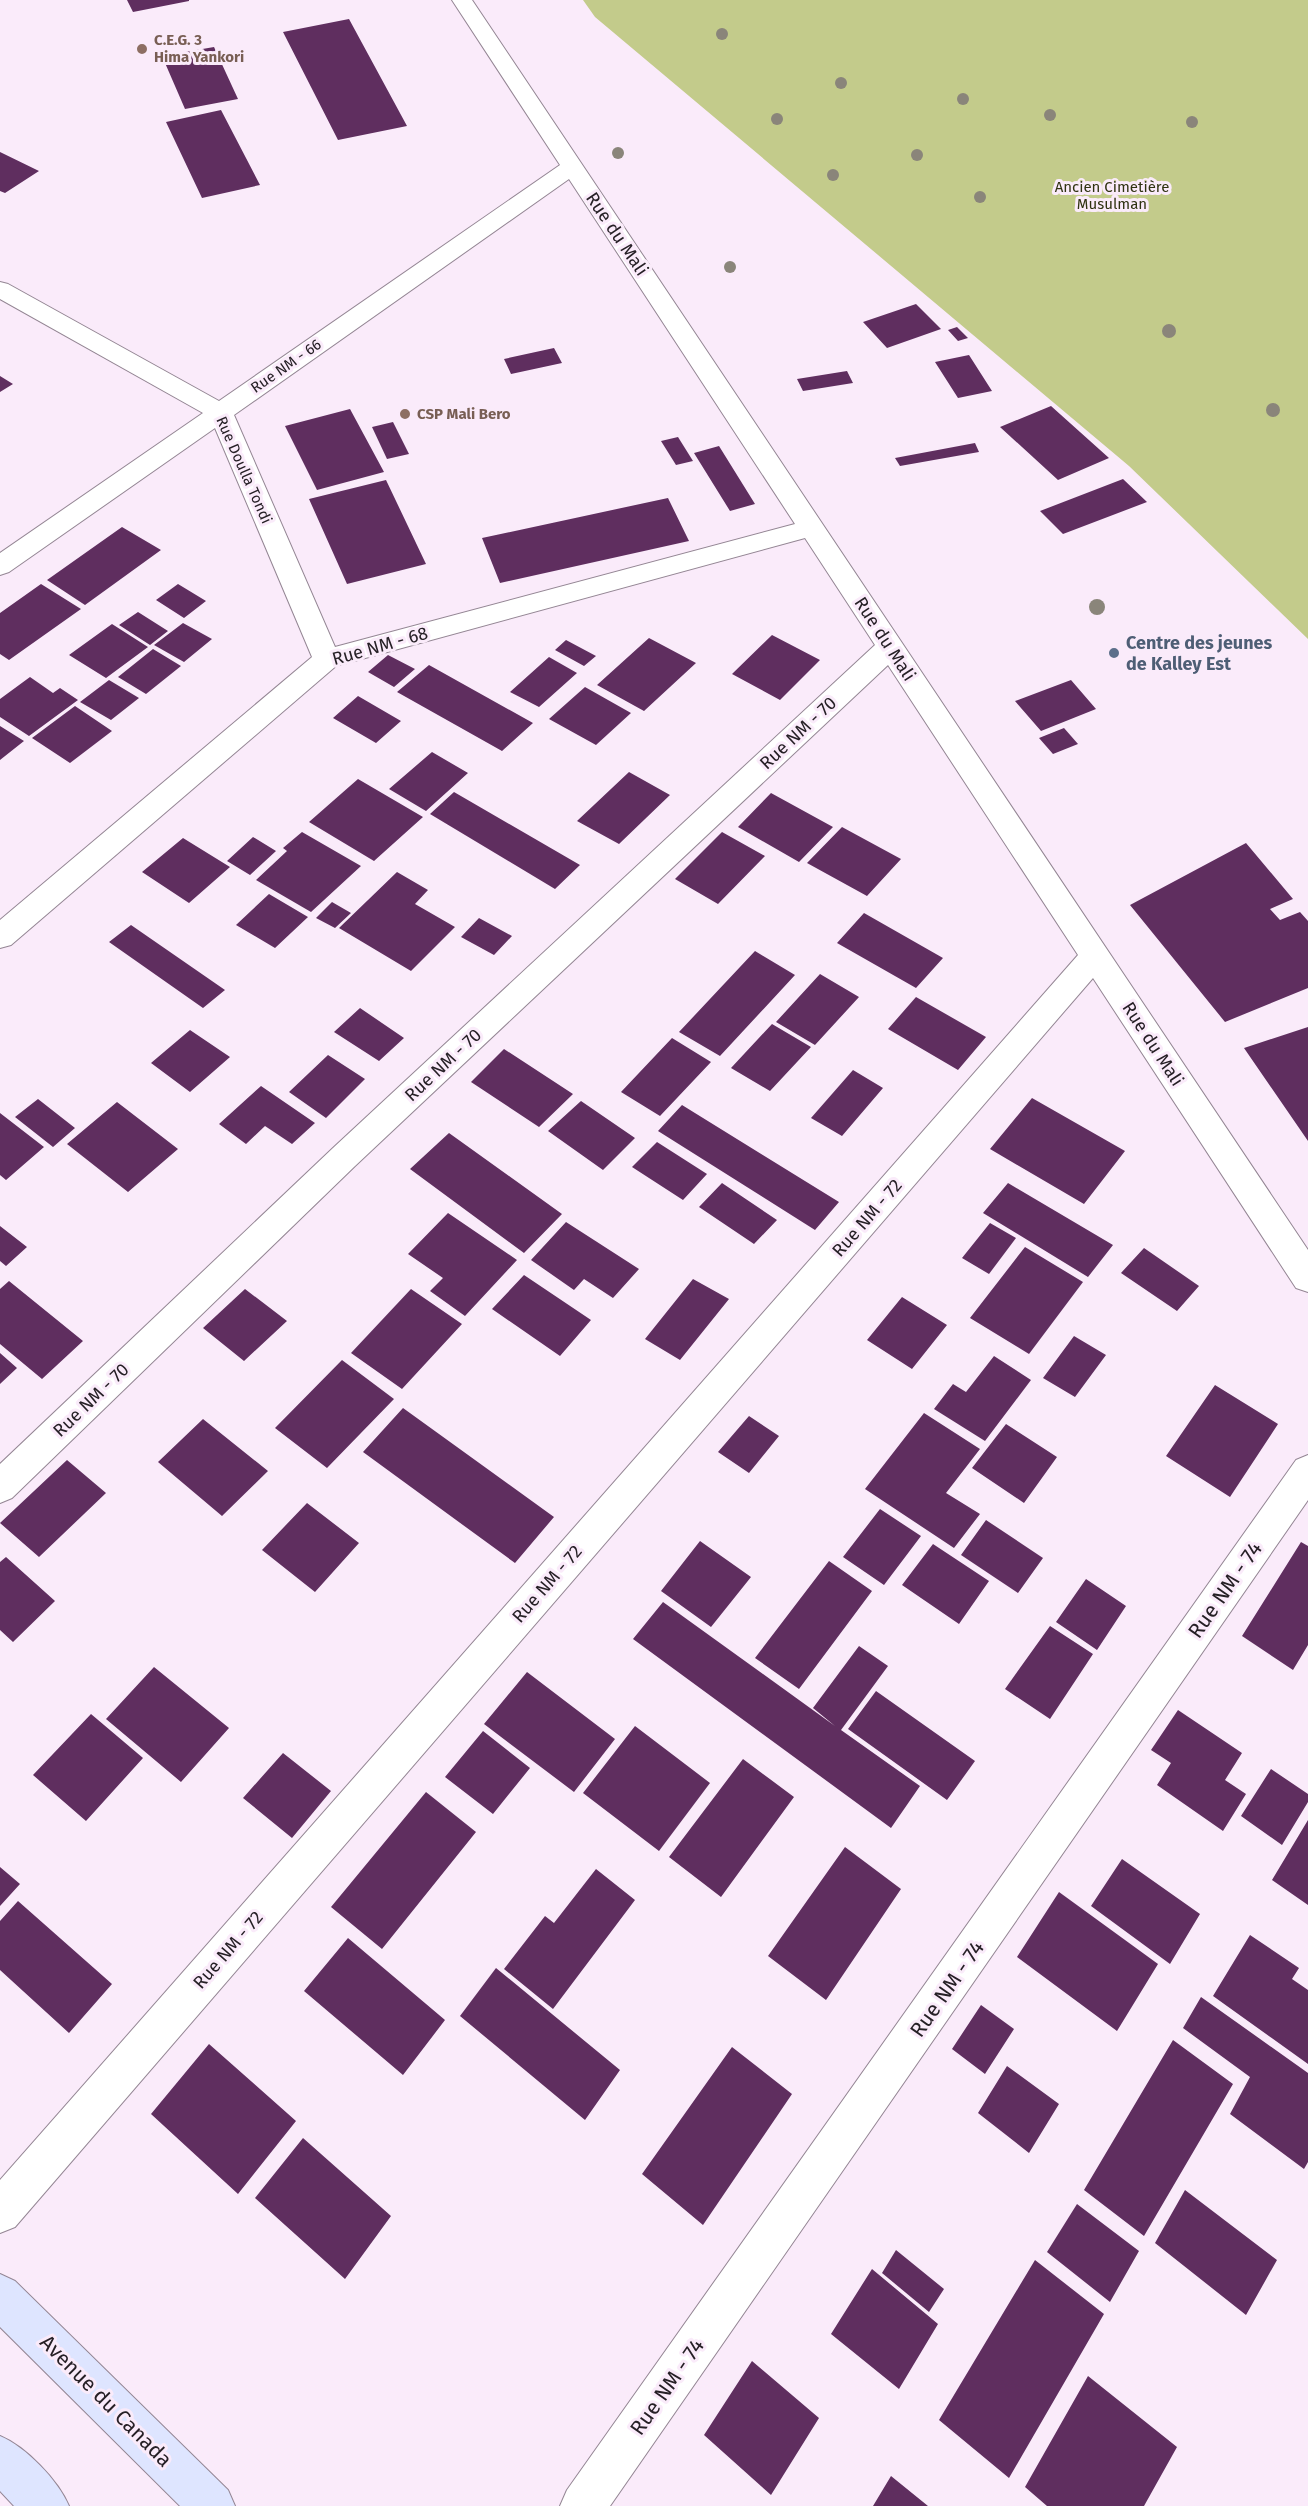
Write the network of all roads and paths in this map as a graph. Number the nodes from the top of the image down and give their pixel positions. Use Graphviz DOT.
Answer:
graph roads {
  1 [pos="462,0"];
  2 [pos="572,167"];
  3 [pos="0,289"];
  4 [pos="219,411"];
  5 [pos="811,528"];
  6 [pos="0,566"];
  7 [pos="890,647"];
  8 [pos="327,659"];
  9 [pos="0,937"];
  10 [pos="1095,956"];
  11 [pos="1308,1278"];
  12 [pos="1308,1471"];
  13 [pos="0,1487"];
  14 [pos="0,2212"];
  15 [pos="0,2296"];
  16 [pos="0,2459"];
  17 [pos="46,2506"];
  18 [pos="212,2506"];
  19 [pos="583,2506"];
  1 -- 2 [label="street, Rue du Mali"];
  2 -- 4 [label="street, Rue NM - 66"];
  2 -- 5 [label="street, Rue du Mali"];
  3 -- 4 [label="street, Rue Doulla Tondi"];
  4 -- 6 [label="street, Rue NM - 66"];
  4 -- 8 [label="street, Rue Doulla Tondi"];
  5 -- 7 [label="street, Rue du Mali"];
  5 -- 8 [label="street, Rue NM - 68"];
  7 -- 10 [label="street, Rue du Mali"];
  7 -- 13 [label="street, Rue NM - 70"];
  8 -- 9 [label="street, Rue NM - 68"];
  10 -- 11 [label="street, Rue du Mali"];
  10 -- 14 [label="street, Rue NM - 72"];
  12 -- 19 [label="street, Rue NM - 74"];
  15 -- 18 [label="street, Avenue du Canada"];
  16 -- 17 [label="street"];
}
